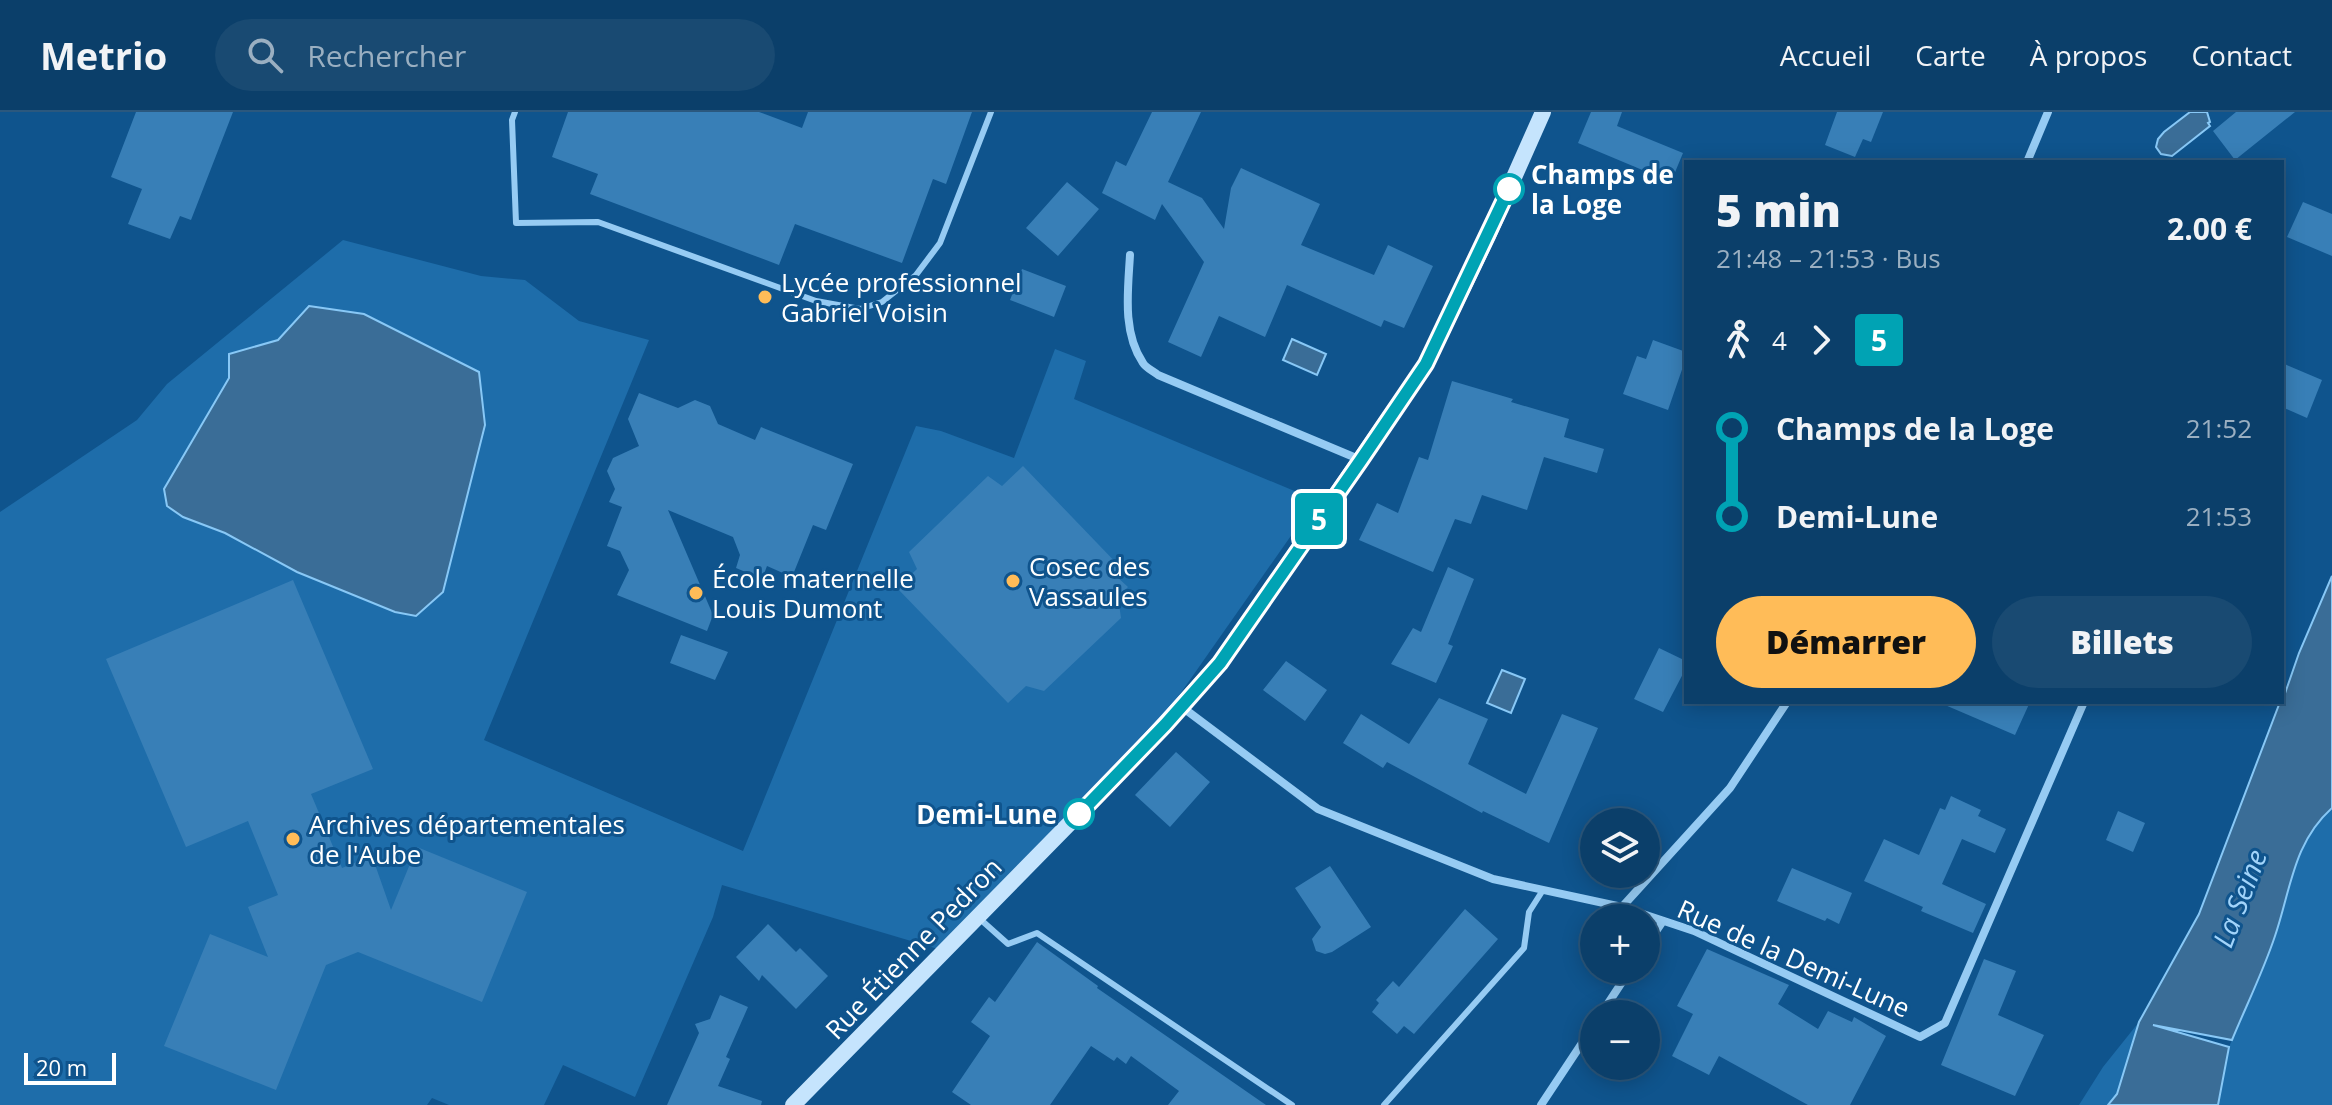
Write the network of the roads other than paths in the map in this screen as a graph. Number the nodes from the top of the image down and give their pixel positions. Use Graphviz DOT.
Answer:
graph roads {
  1 [pos="515,112"];
  2 [pos="991,112"];
  3 [pos="1543,112"];
  4 [pos="2048,112"];
  5 [pos="2028,160"];
  6 [pos="1130,255"];
  7 [pos="1361,460"];
  8 [pos="1786,704"];
  9 [pos="2083,704"];
  10 [pos="1182,707"];
  11 [pos="1543,890"];
  12 [pos="1608,904"];
  13 [pos="1625,904"];
  14 [pos="977,917"];
  15 [pos="1660,920"];
  16 [pos="1663,921"];
  17 [pos="1660,925"];
  18 [pos="1580,1046"];
  19 [pos="793,1105"];
  20 [pos="1292,1105"];
  21 [pos="1384,1105"];
  22 [pos="1541,1105"];
  1 -- 2 [label="lane"];
  3 -- 7 [label="street, Rue Étienne Pedron"];
  4 -- 5 [label="street"];
  6 -- 7 [label="street"];
  7 -- 10 [label="street, Rue Étienne Pedron"];
  8 -- 13 [label="street"];
  9 -- 16 [label="street, Rue de la Demi-Lune"];
  10 -- 11 [label="street, Rue de la Demi-Lune"];
  10 -- 14 [label="street, Rue Étienne Pedron"];
  11 -- 12 [label="street, Rue de la Demi-Lune"];
  11 -- 21 [label="lane"];
  14 -- 19 [label="street, Rue Étienne Pedron"];
  14 -- 20 [label="lane"];
  15 -- 16 [label="street, Rue de la Demi-Lune"];
  16 -- 17 [label="street"];
  18 -- 22 [label="street"];
}
